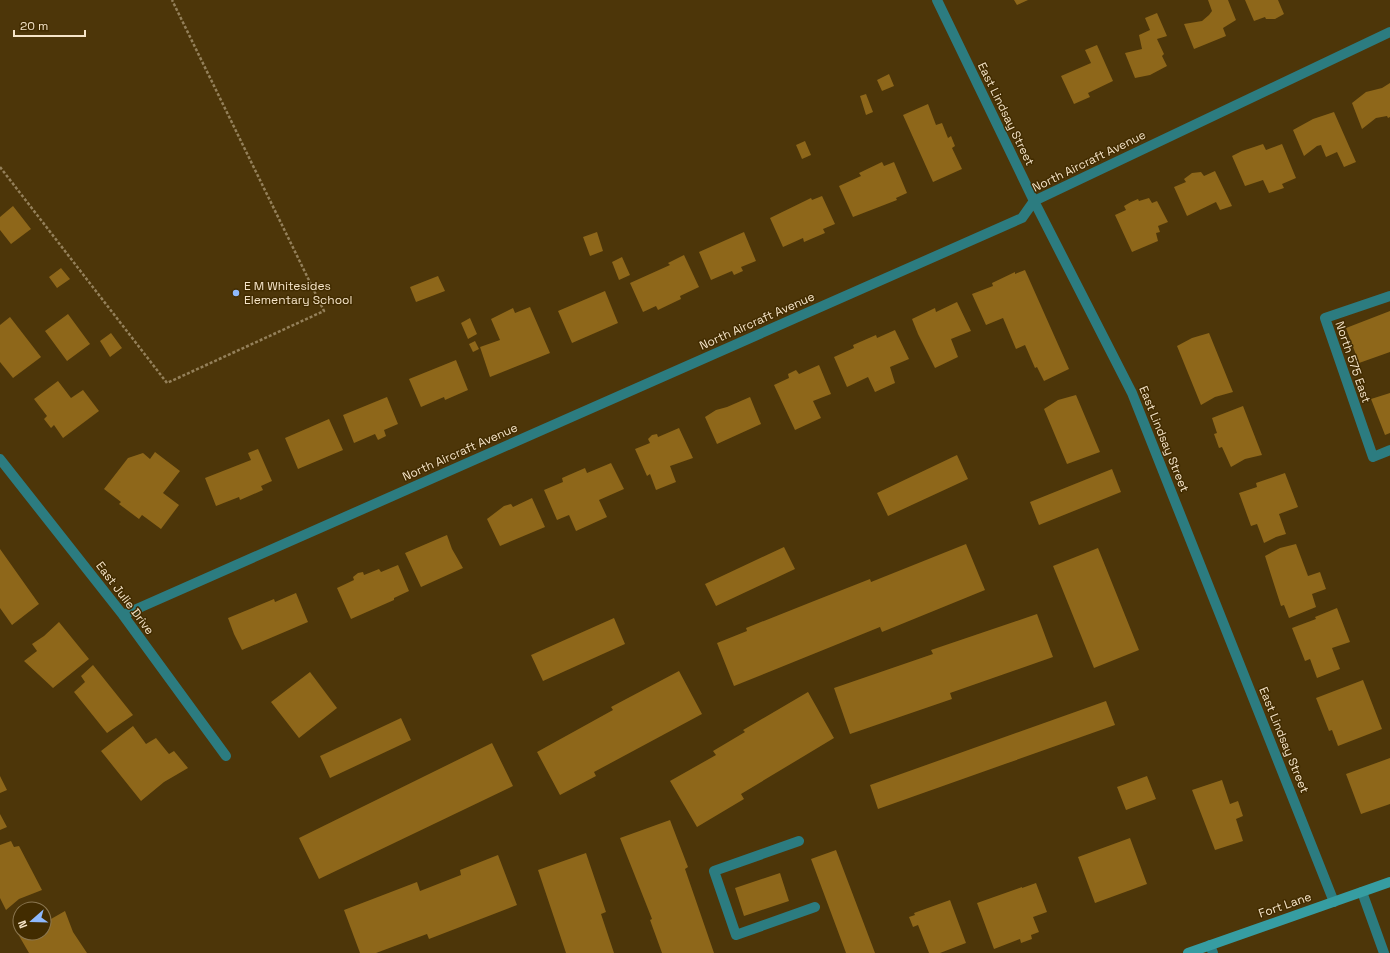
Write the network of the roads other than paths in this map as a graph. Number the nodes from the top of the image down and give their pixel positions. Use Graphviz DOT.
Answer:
graph roads {
  1 [pos="937,0"];
  2 [pos="1390,32"];
  3 [pos="1034,201"];
  4 [pos="1390,296"];
  5 [pos="1390,450"];
  6 [pos="0,459"];
  7 [pos="122,615"];
  8 [pos="226,756"];
  9 [pos="799,841"];
  10 [pos="1390,882"];
  11 [pos="1362,892"];
  12 [pos="1334,902"];
  13 [pos="815,907"];
  14 [pos="1211,949"];
  15 [pos="1188,953"];
  16 [pos="1384,953"];
  1 -- 3 [label="street, East Lindsay Street"];
  2 -- 3 [label="street, North Aircraft Avenue"];
  3 -- 7 [label="street, North Aircraft Avenue"];
  3 -- 12 [label="street, East Lindsay Street"];
  4 -- 5 [label="street, North 575 East"];
  6 -- 7 [label="street, East Julie Drive"];
  7 -- 8 [label="street, East Julie Drive"];
  9 -- 13 [label="street"];
  10 -- 11 [label="main road, Fort Lane"];
  11 -- 12 [label="main road, Fort Lane"];
  11 -- 16 [label="street"];
  12 -- 14 [label="main road, Fort Lane"];
  14 -- 15 [label="main road, Fort Lane"];
}
